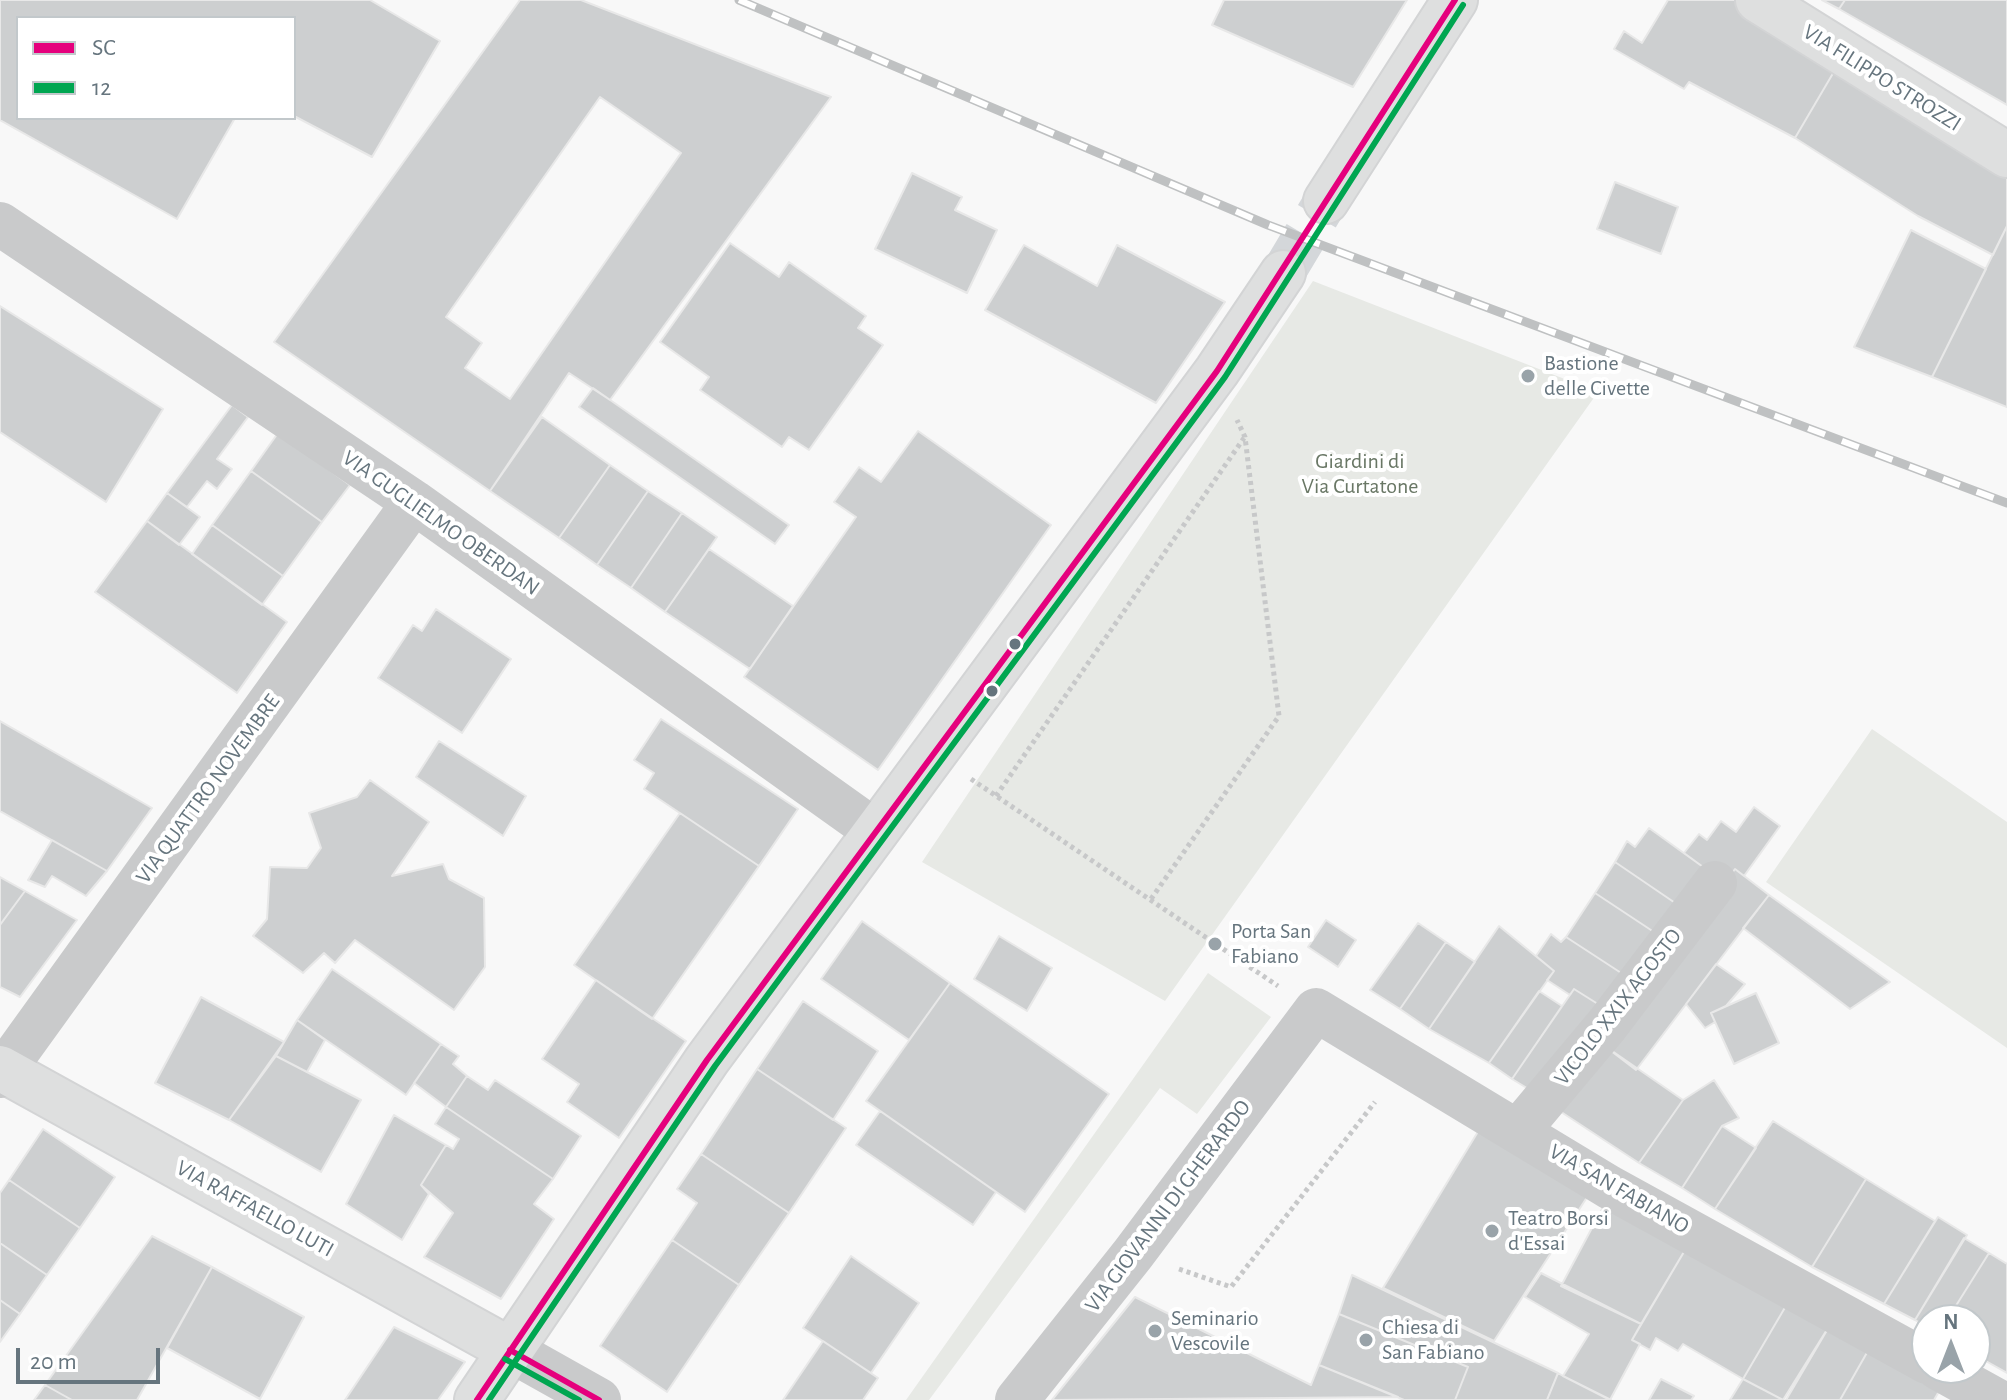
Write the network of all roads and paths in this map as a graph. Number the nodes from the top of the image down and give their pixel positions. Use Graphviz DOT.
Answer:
graph roads {
  1 [pos="1455,0"];
  2 [pos="1758,0"];
  3 [pos="2007,155"];
  4 [pos="1326,201"];
  5 [pos="0,224"];
  6 [pos="1283,273"];
  7 [pos="1217,371"];
  8 [pos="1245,437"];
  9 [pos="414,502"];
  10 [pos="933,753"];
  11 [pos="996,796"];
  12 [pos="875,831"];
  13 [pos="1715,883"];
  14 [pos="1151,899"];
  15 [pos="1316,1010"];
  16 [pos="1405,1063"];
  17 [pos="1,1071"];
  18 [pos="1519,1130"];
  19 [pos="1133,1254"];
  20 [pos="510,1350"];
  21 [pos="1911,1353"];
  22 [pos="1967,1384"];
  23 [pos="477,1400"];
  24 [pos="599,1400"];
  25 [pos="1017,1400"];
  26 [pos="1996,1400"];
  1 -- 4 [label="street"];
  2 -- 3 [label="street, VIA FILIPPO STROZZI"];
  5 -- 9 [label="street, VIA GUGLIELMO OBERDAN"];
  6 -- 7 [label="street"];
  7 -- 8 [label="path"];
  7 -- 10 [label="street"];
  8 -- 11 [label="path"];
  8 -- 14 [label="path"];
  9 -- 12 [label="street, VIA GUGLIELMO OBERDAN"];
  9 -- 17 [label="street, VIA QUATTRO NOVEMBRE"];
  10 -- 11 [label="path"];
  10 -- 12 [label="street"];
  11 -- 14 [label="path"];
  12 -- 20 [label="street"];
  13 -- 18 [label="street, VICOLO XXIX AGOSTO"];
  14 -- 15 [label="path"];
  15 -- 16 [label="street, VIA SAN FABIANO"];
  15 -- 19 [label="street, VIA GIOVANNI DI GHERARDO"];
  16 -- 18 [label="street, VIA SAN FABIANO"];
  16 -- 19 [label="path"];
  17 -- 20 [label="street, VIA RAFFAELLO LUTI"];
  18 -- 21 [label="street, VIA SAN FABIANO"];
  19 -- 25 [label="street, VIA GIOVANNI DI GHERARDO"];
  20 -- 23 [label="street"];
  20 -- 24 [label="street"];
  22 -- 26 [label="street"];
}
